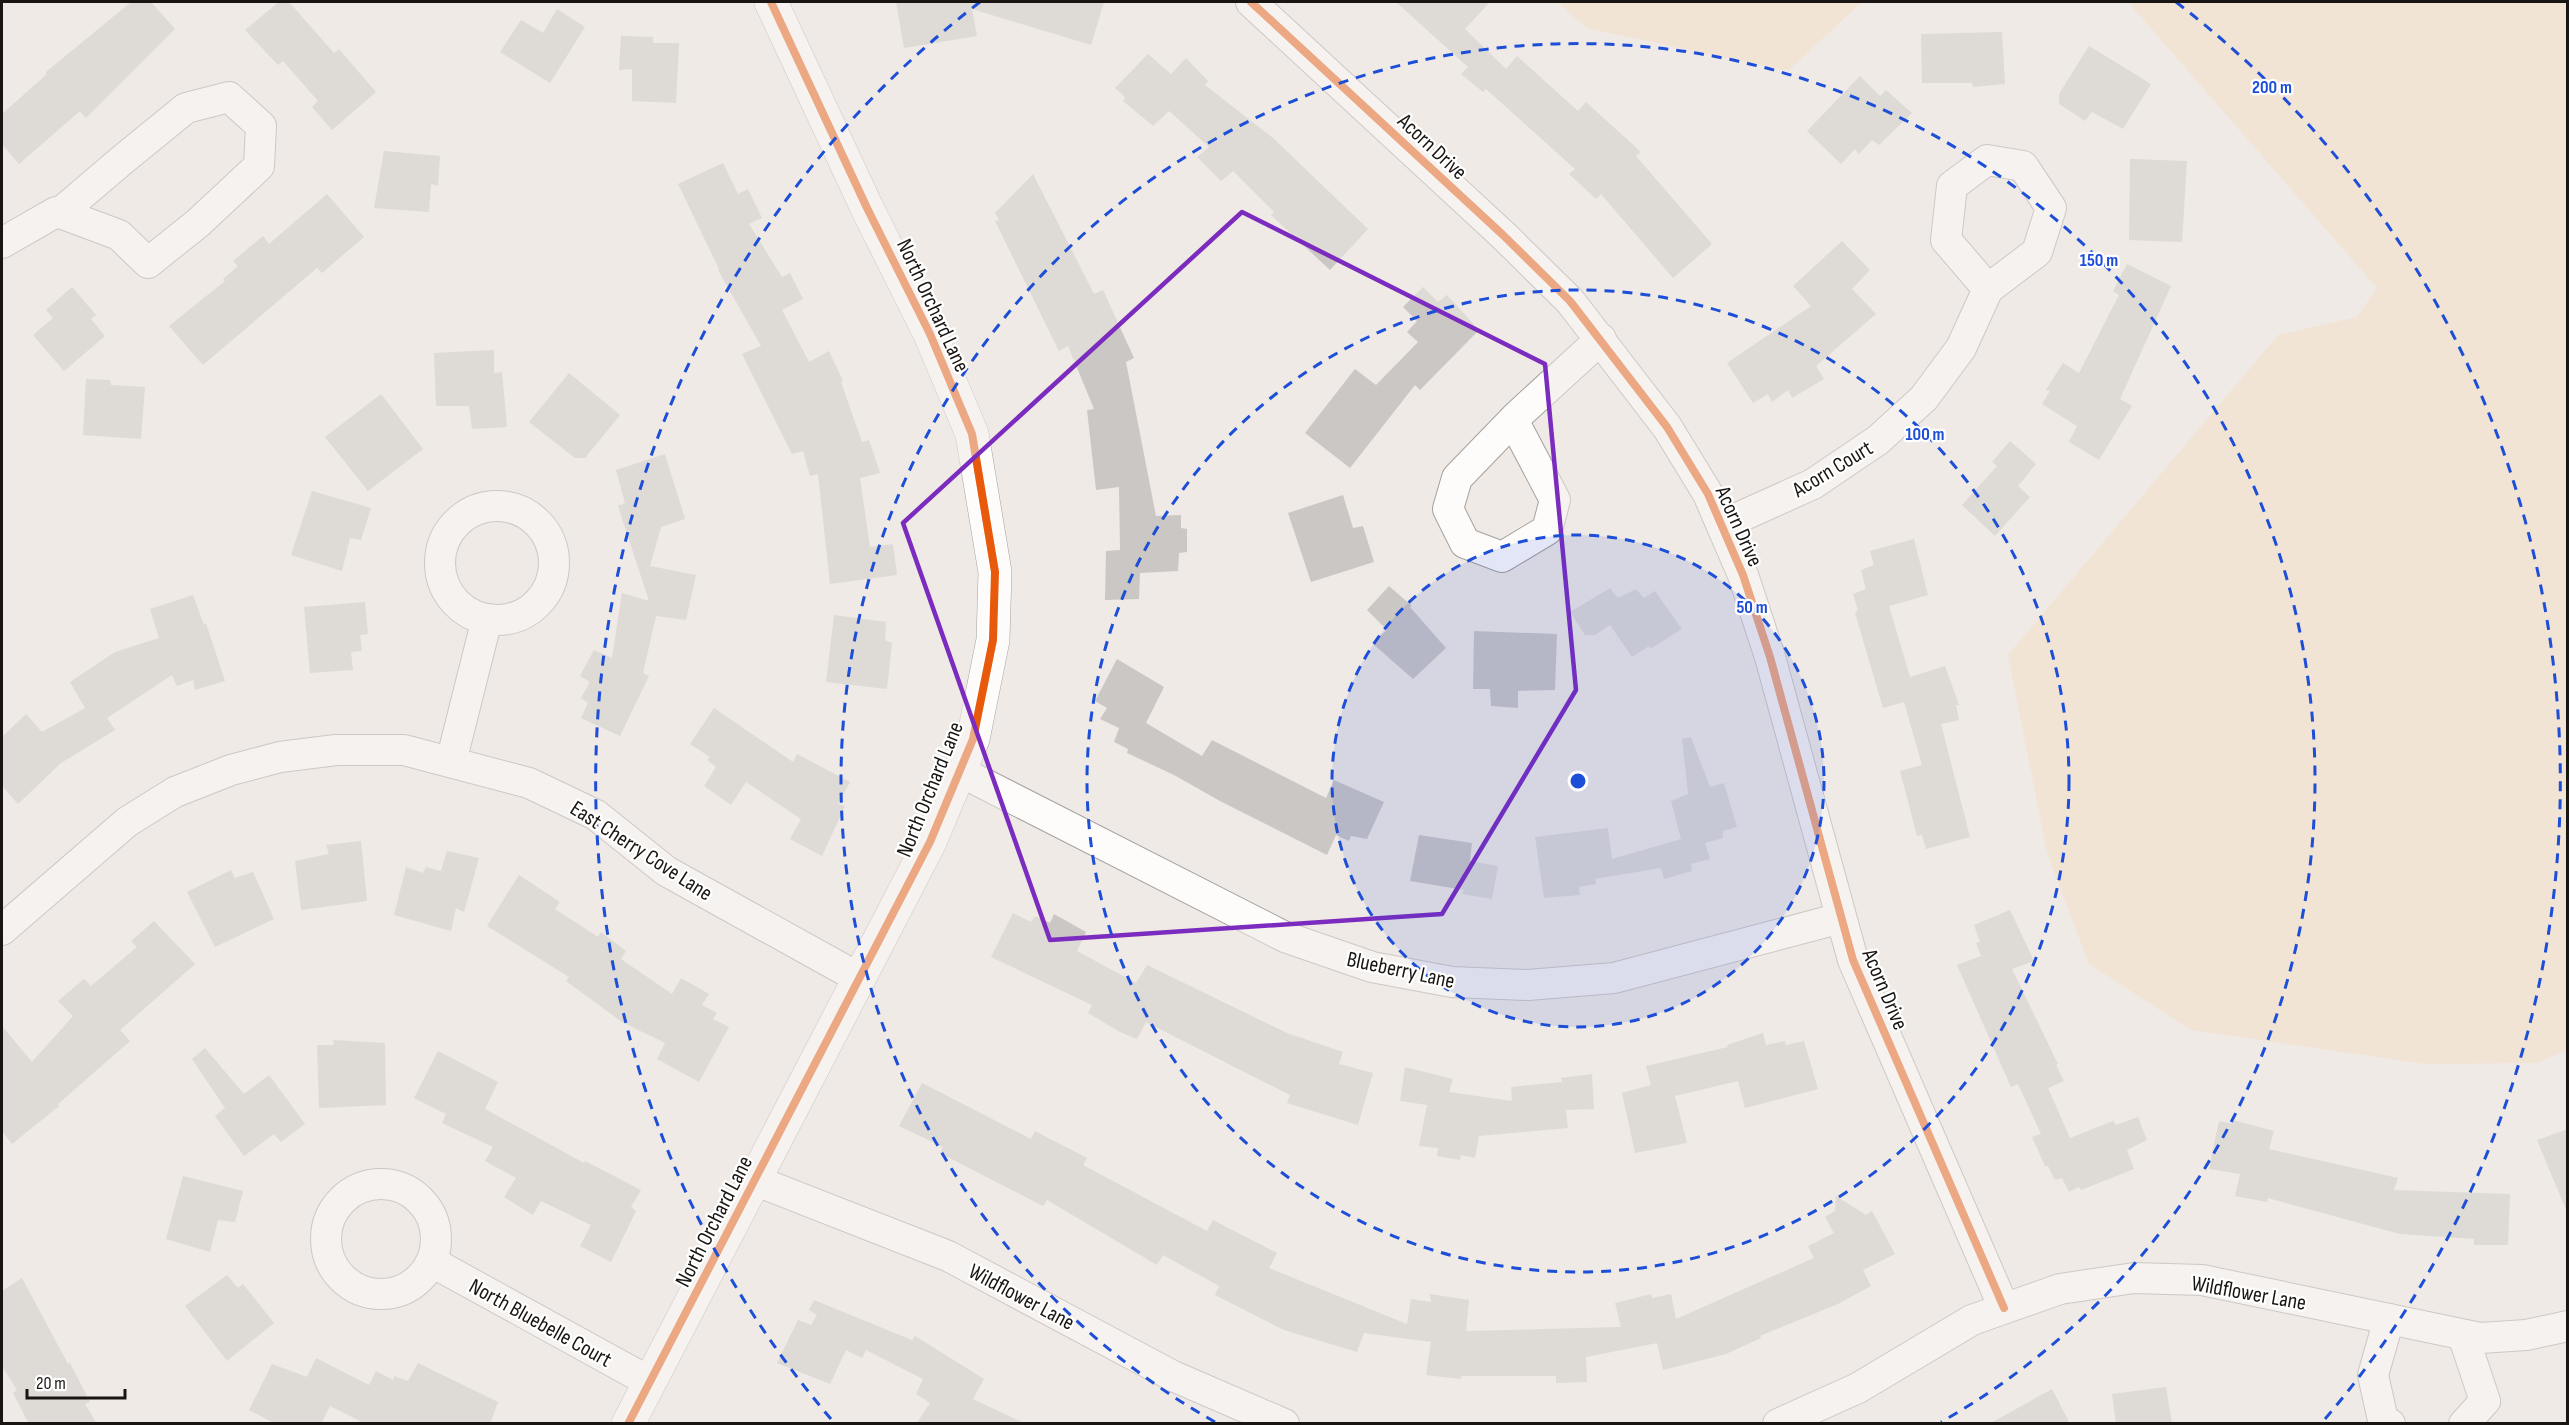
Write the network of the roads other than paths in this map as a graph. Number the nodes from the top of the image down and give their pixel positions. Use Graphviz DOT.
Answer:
graph roads {
  1 [pos="771,2"];
  2 [pos="1251,2"];
  3 [pos="60,213"];
  4 [pos="2,243"];
  5 [pos="1988,289"];
  6 [pos="1600,339"];
  7 [pos="1513,420"];
  8 [pos="1722,525"];
  9 [pos="487,619"];
  10 [pos="451,762"];
  11 [pos="959,771"];
  12 [pos="1841,918"];
  13 [pos="2,930"];
  14 [pos="859,978"];
  15 [pos="754,1180"];
  16 [pos="432,1262"];
  17 [pos="2004,1308"];
  18 [pos="2389,1319"];
  19 [pos="2568,1326"];
  20 [pos="2463,1335"];
  21 [pos="650,1382"];
  22 [pos="628,1424"];
  23 [pos="1284,1424"];
  24 [pos="1778,1424"];
  25 [pos="2390,1424"];
  26 [pos="2463,1424"];
  1 -- 11 [label="street, North Orchard Lane"];
  2 -- 6 [label="street, Acorn Drive"];
  3 -- 3 [label="street"];
  3 -- 4 [label="street"];
  5 -- 5 [label="street, Acorn Court"];
  5 -- 8 [label="street, Acorn Court"];
  6 -- 7 [label="street"];
  6 -- 8 [label="street, Acorn Drive"];
  8 -- 12 [label="street, Acorn Drive"];
  9 -- 10 [label="street"];
  10 -- 13 [label="street, East Cherry Cove Lane"];
  10 -- 14 [label="street, East Cherry Cove Lane"];
  11 -- 12 [label="street, Blueberry Lane"];
  11 -- 14 [label="street, North Orchard Lane"];
  12 -- 17 [label="street, Acorn Drive"];
  14 -- 15 [label="street, North Orchard Lane"];
  15 -- 21 [label="street, North Orchard Lane"];
  15 -- 23 [label="street, Wildflower Lane"];
  16 -- 21 [label="street, North Bluebelle Court"];
  17 -- 18 [label="street, Wildflower Lane"];
  17 -- 24 [label="street, Wildflower Lane"];
  18 -- 20 [label="street, Wildflower Lane"];
  18 -- 25 [label="street"];
  19 -- 20 [label="street, Wildflower Lane"];
  20 -- 26 [label="street"];
  21 -- 22 [label="street, North Orchard Lane"];
}
